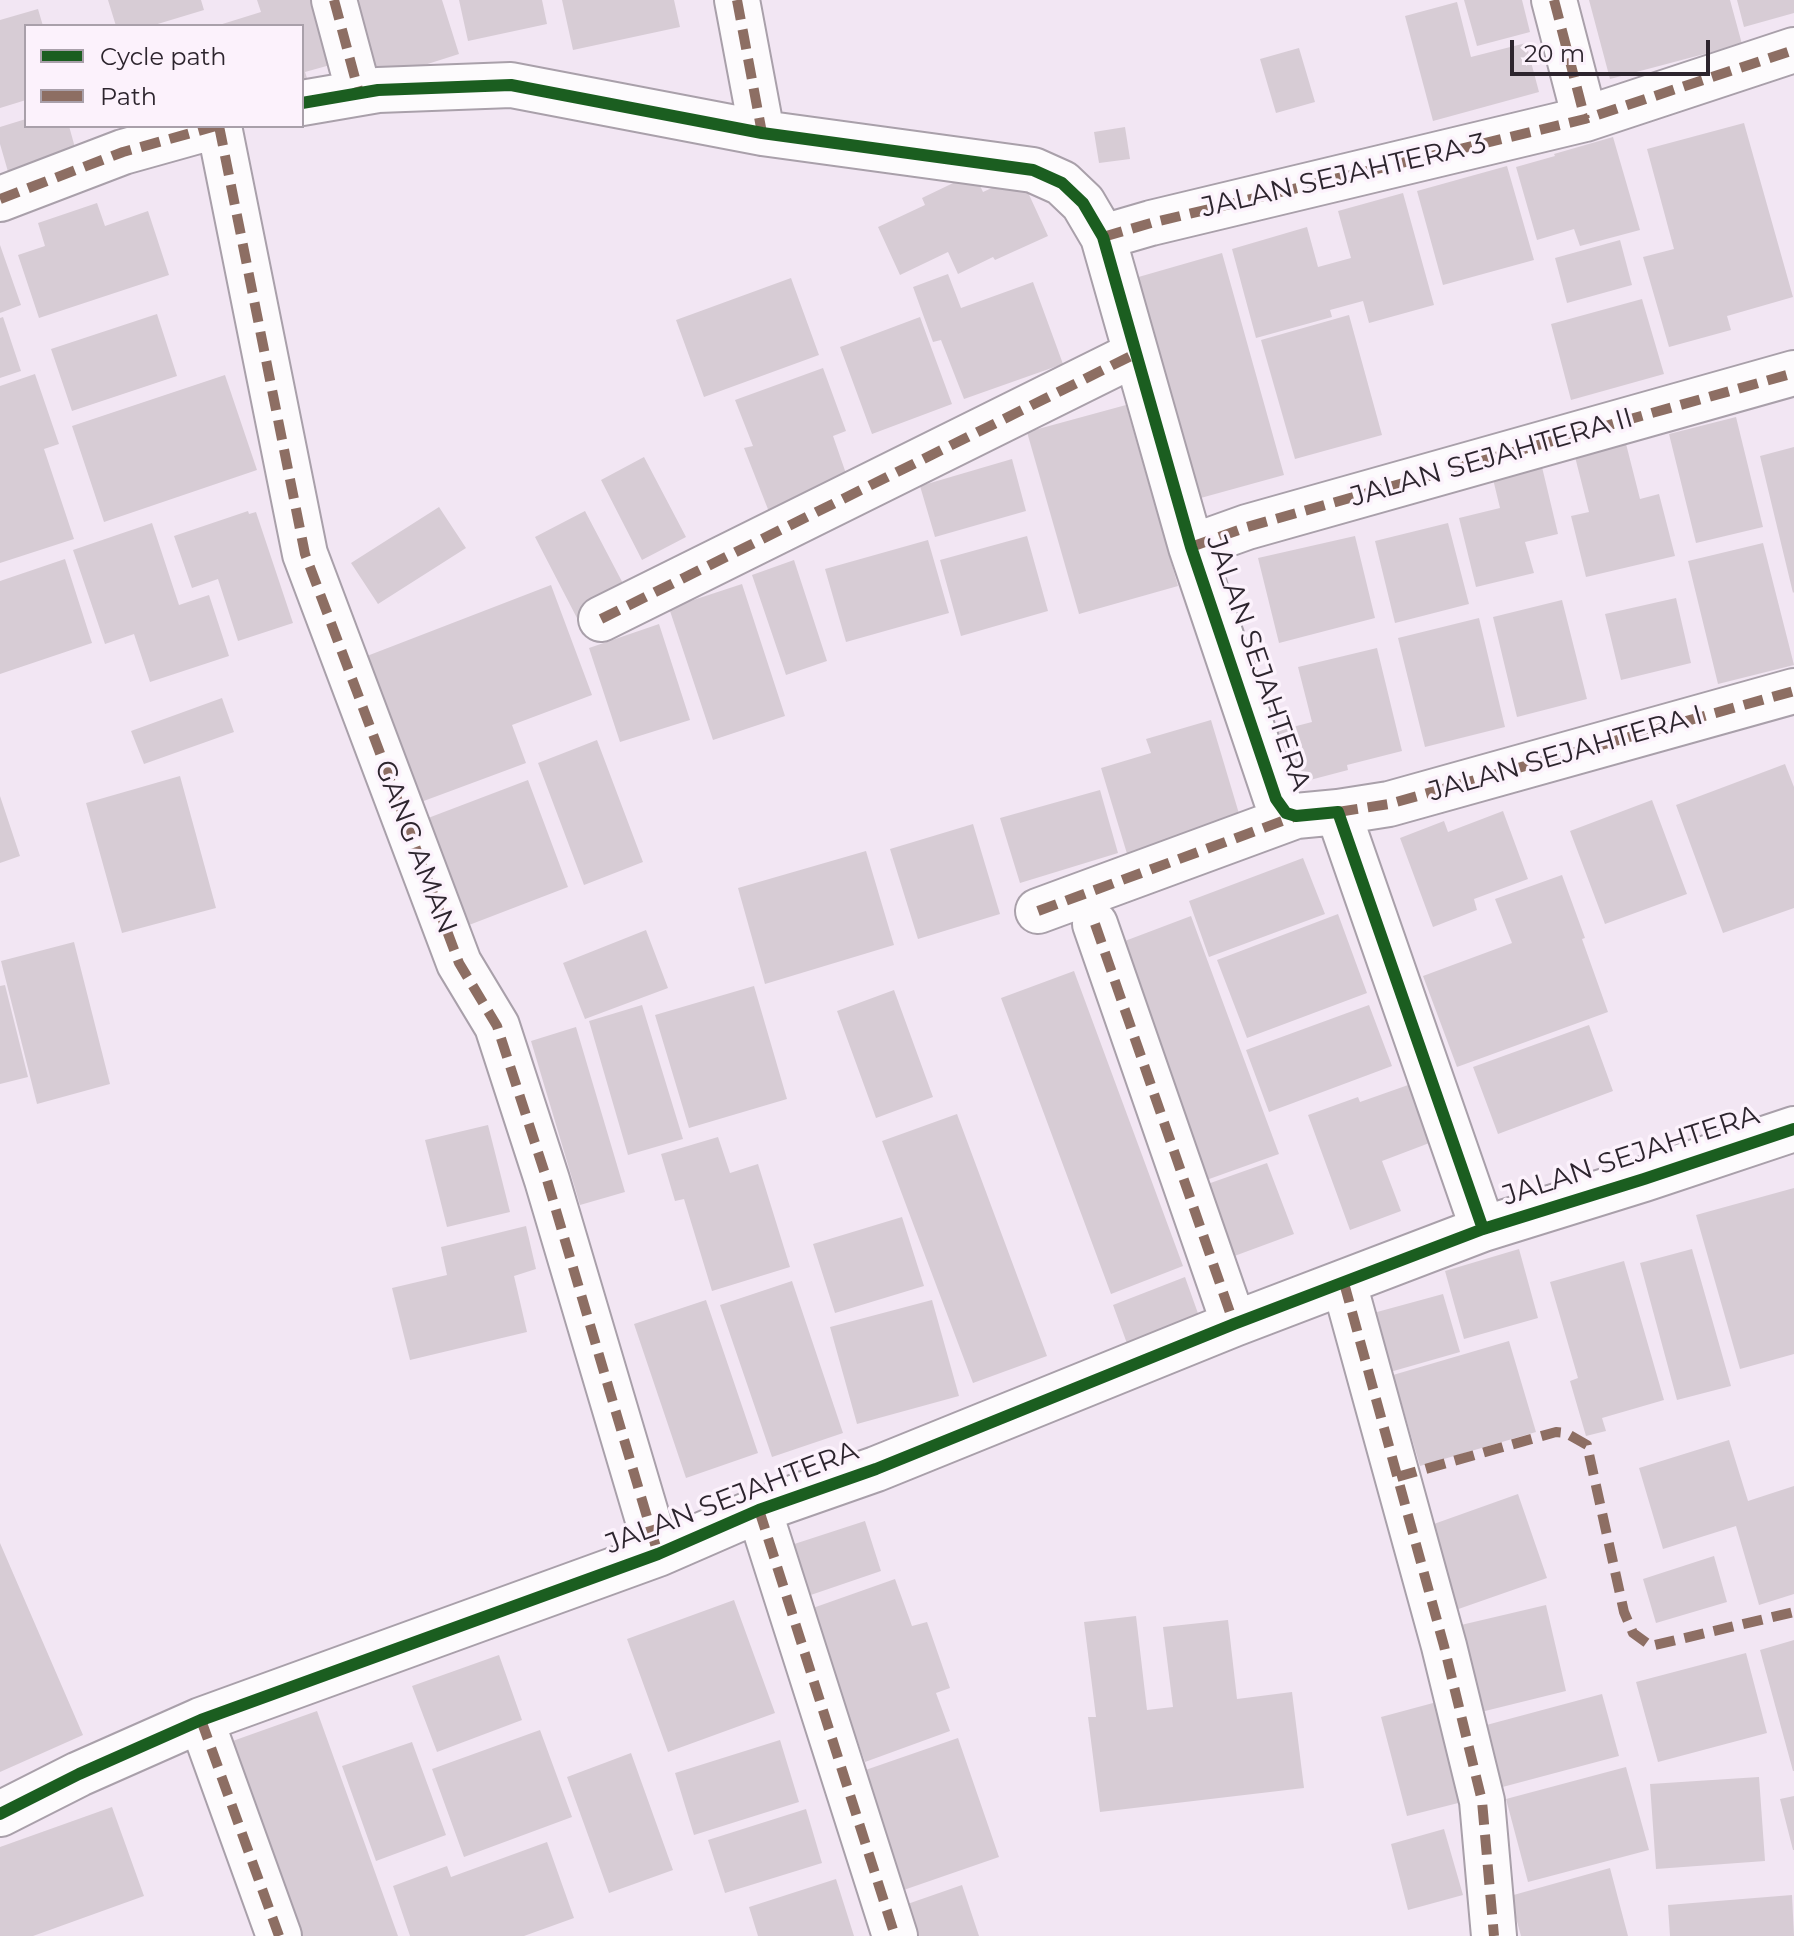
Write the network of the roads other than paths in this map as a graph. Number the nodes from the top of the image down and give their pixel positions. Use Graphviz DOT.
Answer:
graph roads {
  1 [pos="334,0"];
  2 [pos="737,0"];
  3 [pos="1554,0"];
  4 [pos="1794,50"];
  5 [pos="359,93"];
  6 [pos="304,103"];
  7 [pos="1585,119"];
  8 [pos="210,128"];
  9 [pos="217,128"];
  10 [pos="762,133"];
  11 [pos="0,199"];
  12 [pos="1103,237"];
  13 [pos="1135,354"];
  14 [pos="1794,373"];
  15 [pos="1191,547"];
  16 [pos="601,619"];
  17 [pos="1794,691"];
  18 [pos="1317,814"];
  19 [pos="1038,911"];
  20 [pos="1095,924"];
  21 [pos="1794,1129"];
  22 [pos="1483,1229"];
  23 [pos="1344,1283"];
  24 [pos="1234,1324"];
  25 [pos="759,1510"];
  26 [pos="658,1554"];
  27 [pos="201,1720"];
  28 [pos="0,1814"];
  29 [pos="279,1936"];
  30 [pos="895,1936"];
  31 [pos="1494,1936"];
  1 -- 5 [label="street"];
  2 -- 10 [label="street"];
  3 -- 7 [label="street"];
  4 -- 7 [label="street, JALAN SEJAHTERA 3"];
  5 -- 6 [label="street, JALAN SEJAHTERA"];
  5 -- 10 [label="street, JALAN SEJAHTERA"];
  7 -- 12 [label="street, JALAN SEJAHTERA 3"];
  8 -- 11 [label="street"];
  9 -- 26 [label="street, GANG AMAN"];
  10 -- 12 [label="street, JALAN SEJAHTERA"];
  12 -- 13 [label="street, JALAN SEJAHTERA"];
  13 -- 15 [label="street, JALAN SEJAHTERA"];
  13 -- 16 [label="street"];
  14 -- 15 [label="street, JALAN SEJAHTERA II"];
  15 -- 18 [label="street, JALAN SEJAHTERA"];
  17 -- 18 [label="street, JALAN SEJAHTERA I"];
  18 -- 19 [label="street, JALAN SEJAHTERA I"];
  18 -- 22 [label="street, JALAN SEJAHTERA"];
  20 -- 24 [label="street"];
  21 -- 22 [label="street, JALAN SEJAHTERA"];
  22 -- 23 [label="street, JALAN SEJAHTERA"];
  23 -- 24 [label="street, JALAN SEJAHTERA"];
  23 -- 31 [label="street"];
  24 -- 25 [label="street, JALAN SEJAHTERA"];
  25 -- 26 [label="street, JALAN SEJAHTERA"];
  25 -- 30 [label="street"];
  26 -- 27 [label="street, JALAN SEJAHTERA"];
  27 -- 28 [label="street, JALAN SEJAHTERA"];
  27 -- 29 [label="street"];
}
